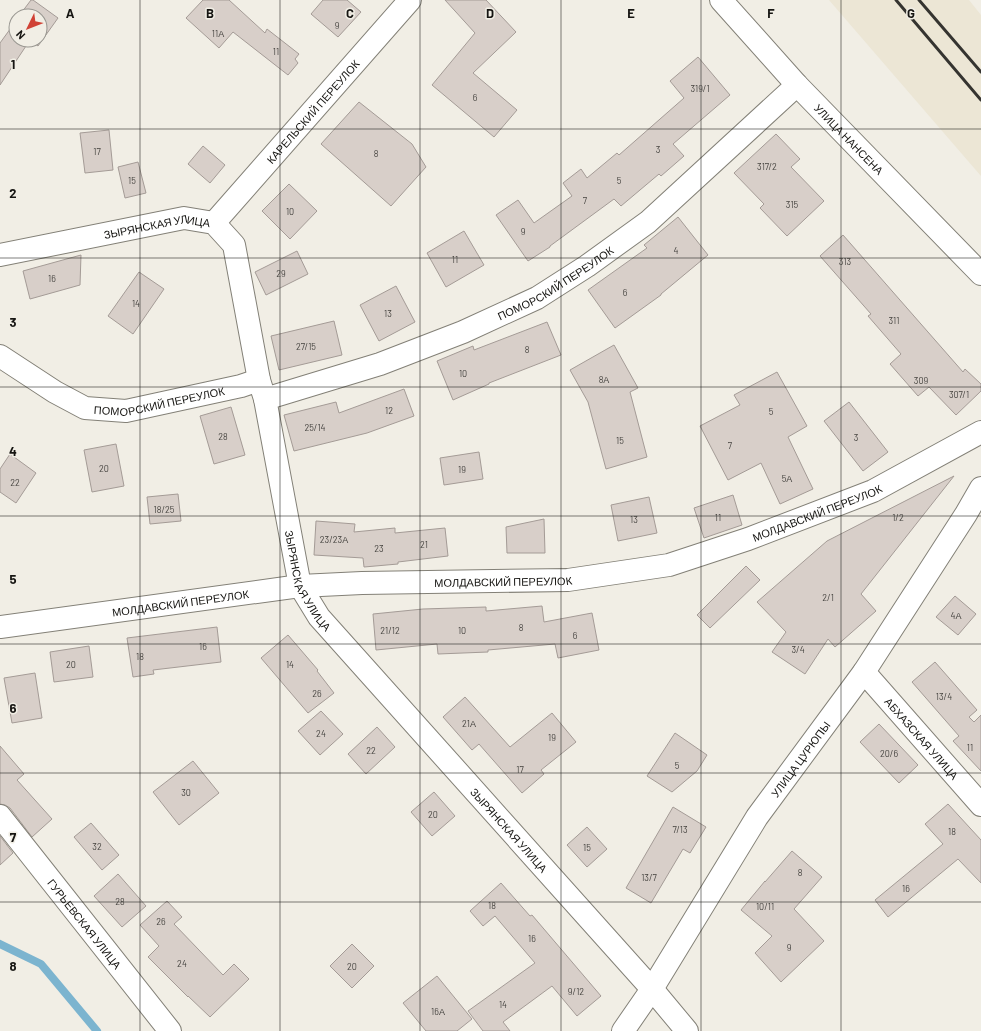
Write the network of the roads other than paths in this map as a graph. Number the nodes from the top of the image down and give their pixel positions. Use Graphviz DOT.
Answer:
graph roads {
  1 [pos="410,0"];
  2 [pos="721,0"];
  3 [pos="797,85"];
  4 [pos="214,223"];
  5 [pos="0,256"];
  6 [pos="981,274"];
  7 [pos="0,356"];
  8 [pos="262,390"];
  9 [pos="981,432"];
  10 [pos="981,488"];
  11 [pos="300,586"];
  12 [pos="0,627"];
  13 [pos="864,672"];
  14 [pos="981,805"];
  15 [pos="0,816"];
  16 [pos="652,989"];
  17 [pos="170,1031"];
  18 [pos="623,1031"];
  19 [pos="687,1031"];
  1 -- 4 [label="street, КАРЕЛЬСКИЙ ПЕРЕУЛОК"];
  2 -- 3 [label="street, УЛИЦА НАНСЕНА"];
  3 -- 6 [label="street, УЛИЦА НАНСЕНА"];
  3 -- 8 [label="street, ПОМОРСКИЙ ПЕРЕУЛОК"];
  4 -- 5 [label="street, ЗЫРЯНСКАЯ УЛИЦА"];
  4 -- 8 [label="street, ЗЫРЯНСКАЯ УЛИЦА"];
  7 -- 8 [label="street, ПОМОРСКИЙ ПЕРЕУЛОК"];
  8 -- 11 [label="street, ЗЫРЯНСКАЯ УЛИЦА"];
  9 -- 11 [label="street, МОЛДАВСКИЙ ПЕРЕУЛОК"];
  10 -- 13 [label="street, УЛИЦА ЦУРЮПЫ"];
  11 -- 12 [label="street, МОЛДАВСКИЙ ПЕРЕУЛОК"];
  11 -- 16 [label="street, ЗЫРЯНСКАЯ УЛИЦА"];
  13 -- 14 [label="street, АБХАЗСКАЯ УЛИЦА"];
  13 -- 16 [label="street, УЛИЦА ЦУРЮПЫ"];
  15 -- 17 [label="street, ГУРЬЕВСКАЯ УЛИЦА"];
  16 -- 18 [label="street, УЛИЦА ЦУРЮПЫ"];
  16 -- 19 [label="street, ЗЫРЯНСКАЯ УЛИЦА"];
}
